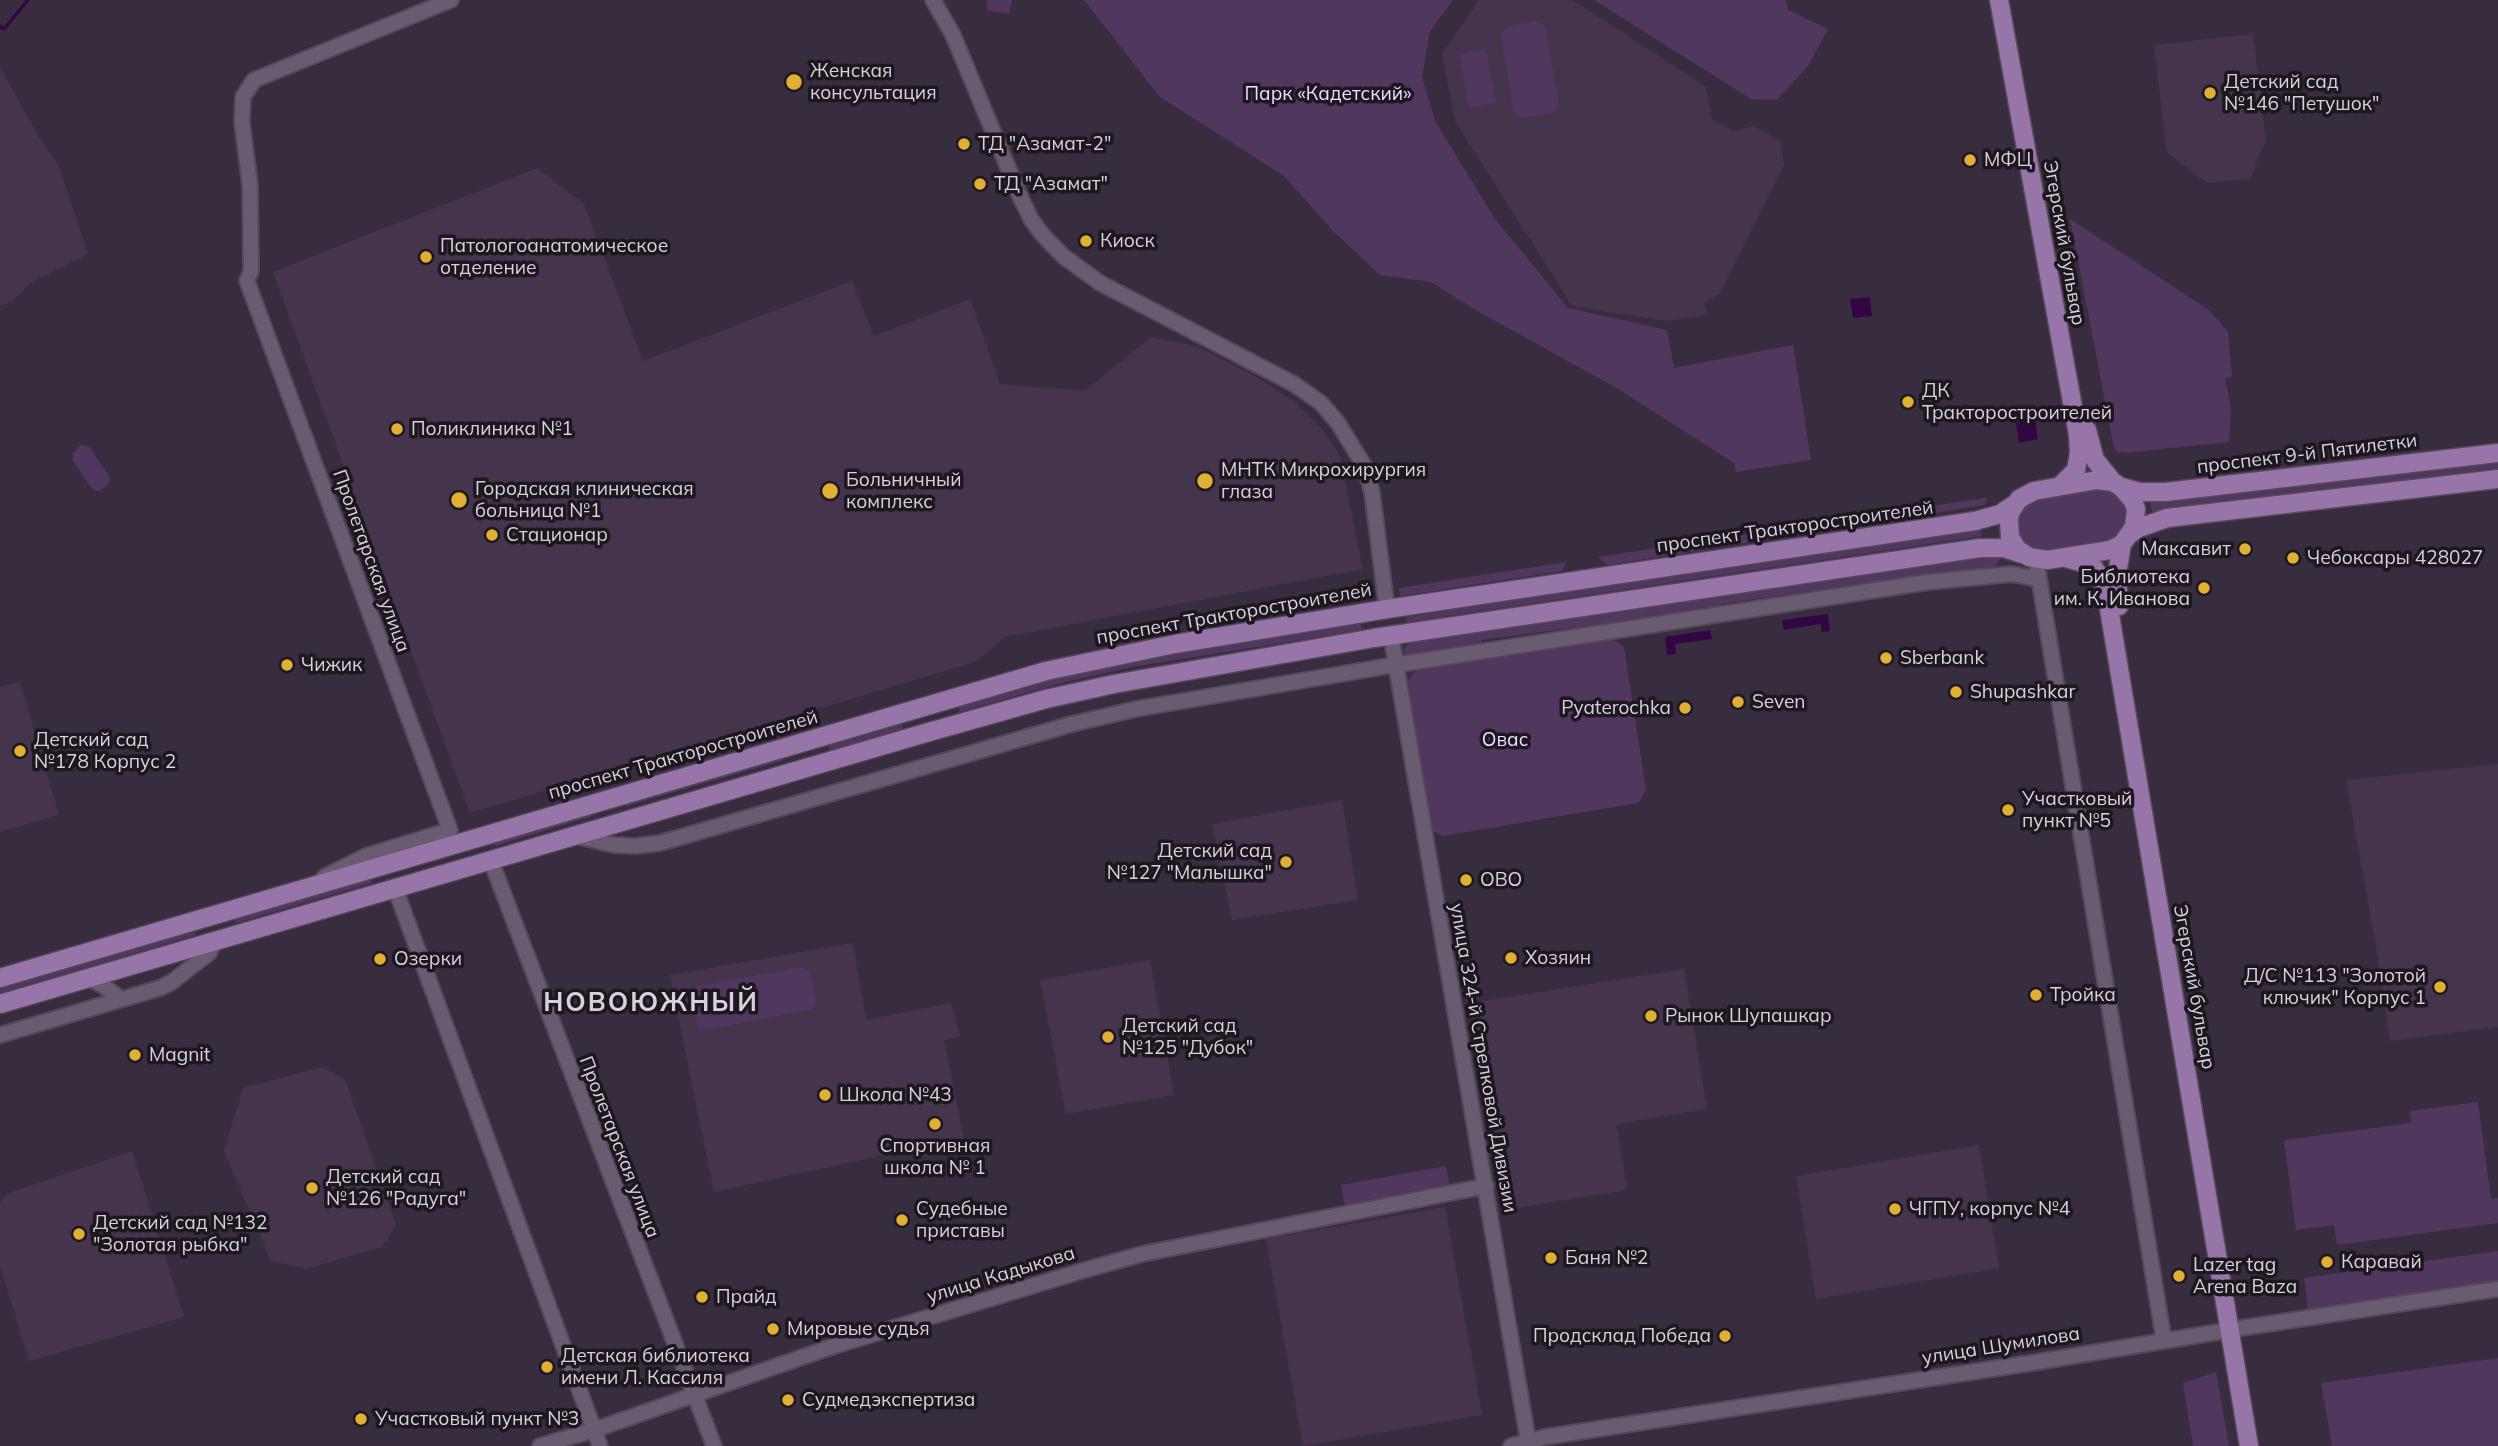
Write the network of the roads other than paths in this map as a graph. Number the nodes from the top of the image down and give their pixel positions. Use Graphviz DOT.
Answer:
graph roads {
  1 [pos="451,0"];
  2 [pos="933,0"];
  3 [pos="2005,7"];
  4 [pos="2042,210"];
  5 [pos="2498,453"];
  6 [pos="2498,479"];
  7 [pos="2117,484"];
  8 [pos="2060,486"];
  9 [pos="2015,504"];
  10 [pos="2126,539"];
  11 [pos="2029,557"];
  12 [pos="2066,558"];
  13 [pos="2037,579"];
  14 [pos="1387,609"];
  15 [pos="1391,635"];
  16 [pos="1396,664"];
  17 [pos="941,703"];
  18 [pos="948,727"];
  19 [pos="802,743"];
  20 [pos="809,768"];
  21 [pos="605,800"];
  22 [pos="2149,814"];
  23 [pos="613,825"];
  24 [pos="450,830"];
  25 [pos="576,836"];
  26 [pos="475,838"];
  27 [pos="397,861"];
  28 [pos="491,861"];
  29 [pos="395,888"];
  30 [pos="302,889"];
  31 [pos="215,941"];
  32 [pos="0,978"];
  33 [pos="89,978"];
  34 [pos="121,999"];
  35 [pos="0,1004"];
  36 [pos="0,1035"];
  37 [pos="1486,1186"];
  38 [pos="2498,1289"];
  39 [pos="2236,1329"];
  40 [pos="2164,1341"];
  41 [pos="695,1396"];
  42 [pos="594,1430"];
  43 [pos="1529,1444"];
  44 [pos="540,1446"];
  45 [pos="600,1446"];
  46 [pos="714,1446"];
  47 [pos="1511,1446"];
  48 [pos="2249,1446"];
  49 [pos="2261,1446"];
  1 -- 24 [label="street, Пролетарская улица"];
  2 -- 14 [label="street"];
  3 -- 4 [label="main road, Эгерский бульвар"];
  4 -- 7 [label="main road, Эгерский бульвар"];
  4 -- 8 [label="main road, Эгерский бульвар"];
  5 -- 7 [label="main road, проспект 9-й Пятилетки"];
  6 -- 10 [label="main road"];
  7 -- 8 [label="main road"];
  7 -- 10 [label="main road"];
  8 -- 9 [label="main road"];
  9 -- 11 [label="main road"];
  9 -- 14 [label="main road, проспект Тракторостроителей"];
  10 -- 12 [label="main road"];
  10 -- 22 [label="main road, Эгерский бульвар"];
  11 -- 12 [label="main road"];
  11 -- 13 [label="street"];
  11 -- 15 [label="main road"];
  12 -- 22 [label="main road, Эгерский бульвар"];
  13 -- 16 [label="street"];
  13 -- 40 [label="street"];
  14 -- 15 [label="main road"];
  14 -- 17 [label="main road, проспект Тракторостроителей"];
  15 -- 16 [label="street, улица 324-й Стрелковой Дивизии"];
  15 -- 18 [label="main road"];
  16 -- 25 [label="street"];
  16 -- 37 [label="street, улица 324-й Стрелковой Дивизии"];
  17 -- 18 [label="main road"];
  17 -- 19 [label="main road, проспект Тракторостроителей"];
  18 -- 20 [label="main road"];
  19 -- 20 [label="main road"];
  19 -- 21 [label="main road, проспект Тракторостроителей"];
  20 -- 23 [label="main road"];
  21 -- 23 [label="main road"];
  21 -- 26 [label="main road, проспект Тракторостроителей"];
  22 -- 39 [label="main road, Эгерский бульвар"];
  23 -- 25 [label="main road"];
  24 -- 26 [label="street"];
  24 -- 30 [label="street"];
  25 -- 28 [label="main road"];
  26 -- 27 [label="main road, проспект Тракторостроителей"];
  26 -- 28 [label="main road"];
  27 -- 29 [label="main road"];
  27 -- 30 [label="main road, проспект Тракторостроителей"];
  28 -- 29 [label="main road"];
  28 -- 41 [label="street, Пролетарская улица"];
  29 -- 31 [label="main road"];
  29 -- 42 [label="street"];
  30 -- 32 [label="main road, проспект Тракторостроителей"];
  31 -- 33 [label="main road"];
  31 -- 34 [label="street"];
  33 -- 34 [label="street"];
  33 -- 35 [label="main road"];
  34 -- 36 [label="street"];
  37 -- 41 [label="street, улица Кадыкова"];
  37 -- 43 [label="street, улица 324-й Стрелковой Дивизии"];
  38 -- 39 [label="street, улица Шумилова"];
  39 -- 40 [label="street, улица Шумилова"];
  39 -- 48 [label="main road, Эгерский бульвар"];
  39 -- 49 [label="main road, Эгерский бульвар"];
  40 -- 43 [label="street, улица Шумилова"];
  41 -- 42 [label="street, улица Кадыкова"];
  41 -- 46 [label="street, Пролетарская улица"];
  42 -- 44 [label="street, улица Кадыкова"];
  42 -- 45 [label="street"];
  43 -- 47 [label="street, улица Шумилова"];
}
